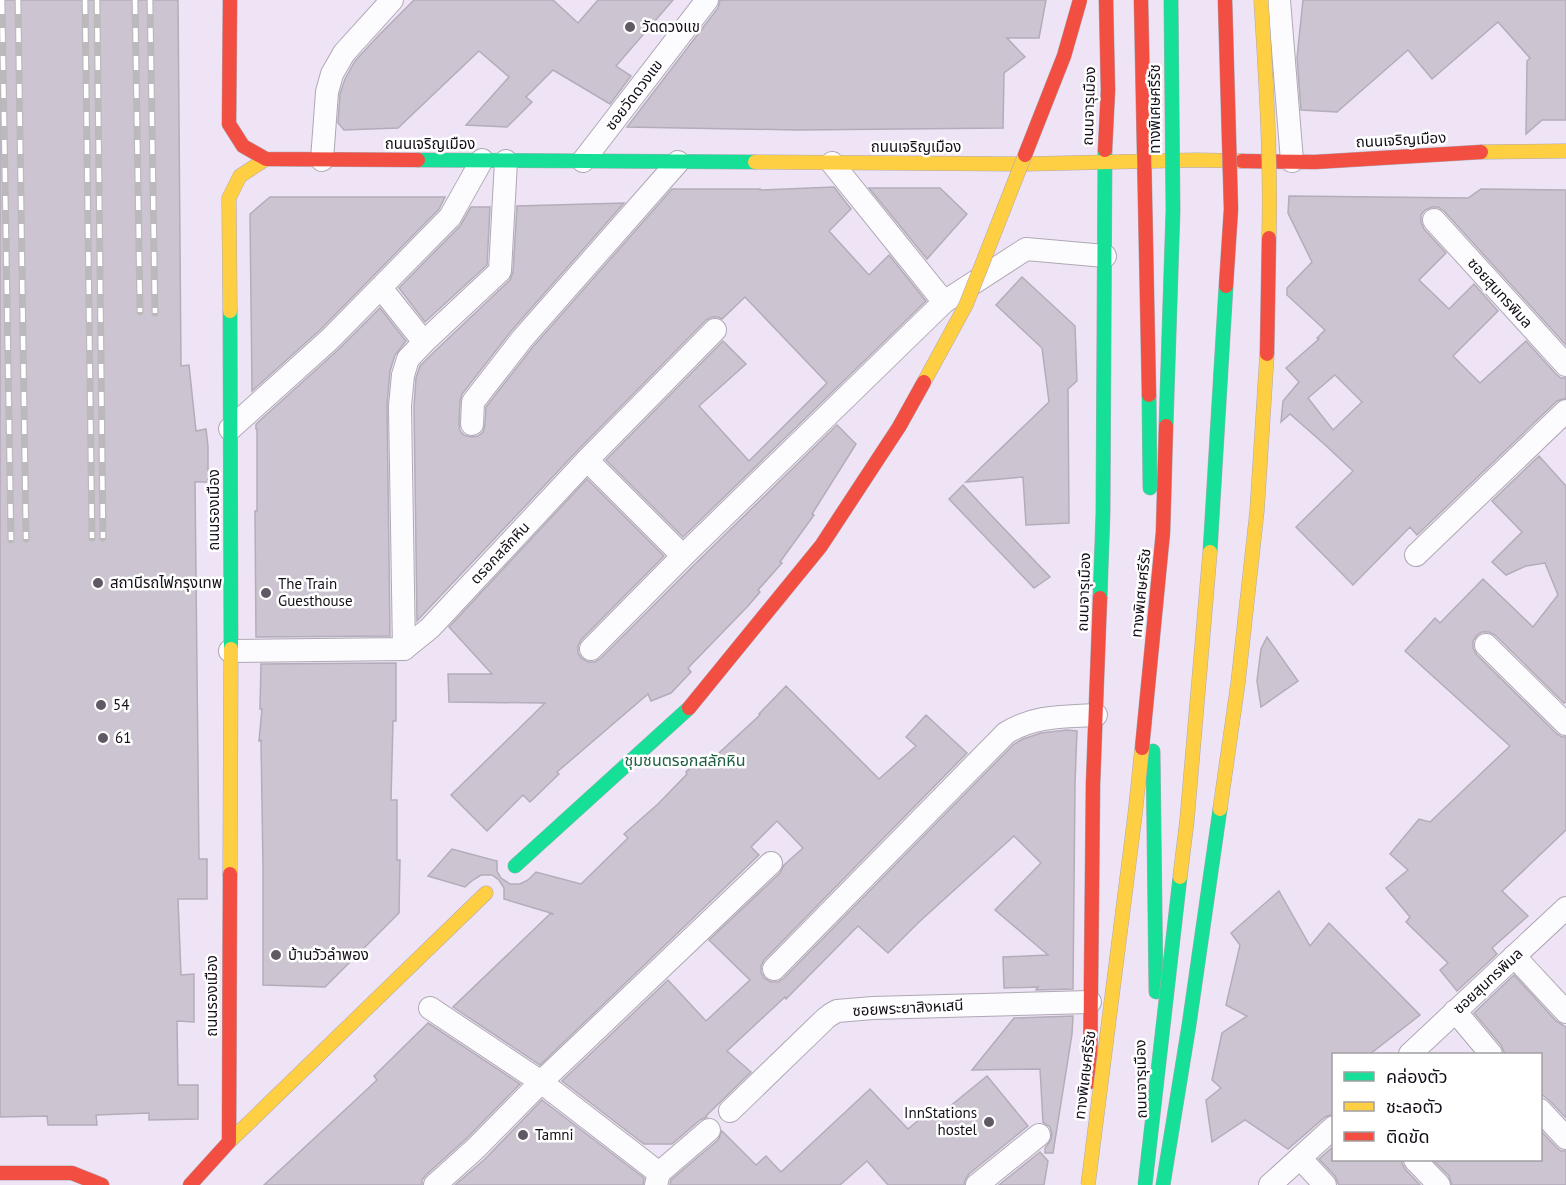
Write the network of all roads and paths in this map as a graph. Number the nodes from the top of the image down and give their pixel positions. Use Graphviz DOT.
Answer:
graph roads {
  1 [pos="230,0"];
  2 [pos="392,0"];
  3 [pos="707,0"];
  4 [pos="1080,0"];
  5 [pos="1106,0"];
  6 [pos="1141,0"];
  7 [pos="1171,0"];
  8 [pos="1225,0"];
  9 [pos="1276,1"];
  10 [pos="1566,151"];
  11 [pos="266,159"];
  12 [pos="322,160"];
  13 [pos="482,160"];
  14 [pos="506,161"];
  15 [pos="583,161"];
  16 [pos="1292,161"];
  17 [pos="678,162"];
  18 [pos="1145,162"];
  19 [pos="832,163"];
  20 [pos="1104,163"];
  21 [pos="1434,220"];
  22 [pos="1105,256"];
  23 [pos="381,288"];
  24 [pos="944,302"];
  25 [pos="715,330"];
  26 [pos="424,342"];
  27 [pos="1566,365"];
  28 [pos="1566,411"];
  29 [pos="472,424"];
  30 [pos="230,429"];
  31 [pos="587,460"];
  32 [pos="1150,496"];
  33 [pos="1150,520"];
  34 [pos="1416,555"];
  35 [pos="683,556"];
  36 [pos="1486,645"];
  37 [pos="404,649"];
  38 [pos="591,649"];
  39 [pos="230,651"];
  40 [pos="1096,715"];
  41 [pos="1566,724"];
  42 [pos="771,863"];
  43 [pos="515,866"];
  44 [pos="486,893"];
  45 [pos="1566,908"];
  46 [pos="1514,956"];
  47 [pos="774,969"];
  48 [pos="1090,1002"];
  49 [pos="430,1008"];
  50 [pos="1455,1011"];
  51 [pos="1566,1012"];
  52 [pos="1411,1053"];
  53 [pos="1490,1053"];
  54 [pos="541,1082"];
  55 [pos="730,1111"];
  56 [pos="1542,1112"];
  57 [pos="1332,1129"];
  58 [pos="709,1130"];
  59 [pos="1040,1136"];
  60 [pos="1566,1138"];
  61 [pos="229,1142"];
  62 [pos="1300,1158"];
  63 [pos="1415,1161"];
  64 [pos="0,1173"];
  65 [pos="658,1179"];
  66 [pos="102,1185"];
  67 [pos="190,1185"];
  68 [pos="435,1185"];
  69 [pos="977,1185"];
  70 [pos="1089,1185"];
  71 [pos="1145,1185"];
  72 [pos="1161,1185"];
  73 [pos="1270,1185"];
  74 [pos="1325,1185"];
  75 [pos="1439,1185"];
  1 -- 11 [label="main road"];
  2 -- 12 [label="street"];
  3 -- 15 [label="street, ซอยวัดดวงแข"];
  4 -- 43 [label="main road, bridge"];
  5 -- 20 [label="main road, ถนนจารุเมือง"];
  6 -- 18 [label="main road"];
  7 -- 70 [label="main road, ทางพิเศษศรีรัช, bridge"];
  8 -- 71 [label="main road, bridge"];
  9 -- 16 [label="street"];
  9 -- 72 [label="main road, bridge"];
  10 -- 16 [label="main road, ถนนเจริญเมือง"];
  11 -- 12 [label="main road, ถนนเจริญเมือง"];
  11 -- 30 [label="main road, ถนนรองเมือง"];
  12 -- 13 [label="main road, ถนนเจริญเมือง"];
  13 -- 14 [label="main road, ถนนเจริญเมือง"];
  13 -- 23 [label="street"];
  14 -- 15 [label="main road, ถนนเจริญเมือง"];
  14 -- 26 [label="street"];
  15 -- 17 [label="main road, ถนนเจริญเมือง"];
  16 -- 18 [label="main road, ถนนเจริญเมือง"];
  17 -- 19 [label="main road, ถนนเจริญเมือง"];
  17 -- 29 [label="street"];
  18 -- 20 [label="main road, ถนนเจริญเมือง"];
  18 -- 32 [label="main road"];
  19 -- 20 [label="main road, ถนนเจริญเมือง"];
  19 -- 24 [label="street"];
  20 -- 22 [label="main road, ถนนจารุเมือง"];
  21 -- 27 [label="street, ซอยสุนทรพิมล"];
  22 -- 24 [label="street"];
  22 -- 40 [label="main road, ถนนจารุเมือง"];
  23 -- 26 [label="street"];
  23 -- 30 [label="street"];
  24 -- 35 [label="street"];
  25 -- 31 [label="street, ตรอกสลักหิน"];
  26 -- 37 [label="street"];
  28 -- 34 [label="street"];
  30 -- 39 [label="main road, ถนนรองเมือง"];
  31 -- 35 [label="street"];
  31 -- 37 [label="street, ตรอกสลักหิน"];
  33 -- 72 [label="main road, ถนนจารุเมือง"];
  35 -- 38 [label="street"];
  36 -- 41 [label="street"];
  37 -- 39 [label="street"];
  39 -- 61 [label="main road, ถนนรองเมือง"];
  40 -- 47 [label="street"];
  40 -- 48 [label="main road, ถนนจารุเมือง"];
  42 -- 54 [label="street"];
  44 -- 61 [label="main road"];
  45 -- 46 [label="street, ซอยสุนทรพิมล"];
  46 -- 50 [label="street, ซอยสุนทรพิมล"];
  46 -- 51 [label="street"];
  48 -- 55 [label="street, ซอยพระยาสิงหเสนี"];
  48 -- 70 [label="main road, ถนนจารุเมือง"];
  49 -- 54 [label="street"];
  50 -- 52 [label="street, ซอยสุนทรพิมล"];
  50 -- 53 [label="street"];
  54 -- 65 [label="street"];
  54 -- 68 [label="street"];
  56 -- 60 [label="street"];
  57 -- 62 [label="street"];
  58 -- 65 [label="street"];
  59 -- 69 [label="street"];
  61 -- 67 [label="main road"];
  62 -- 73 [label="street"];
  62 -- 74 [label="street"];
  63 -- 75 [label="street"];
  64 -- 66 [label="main road"];
}
